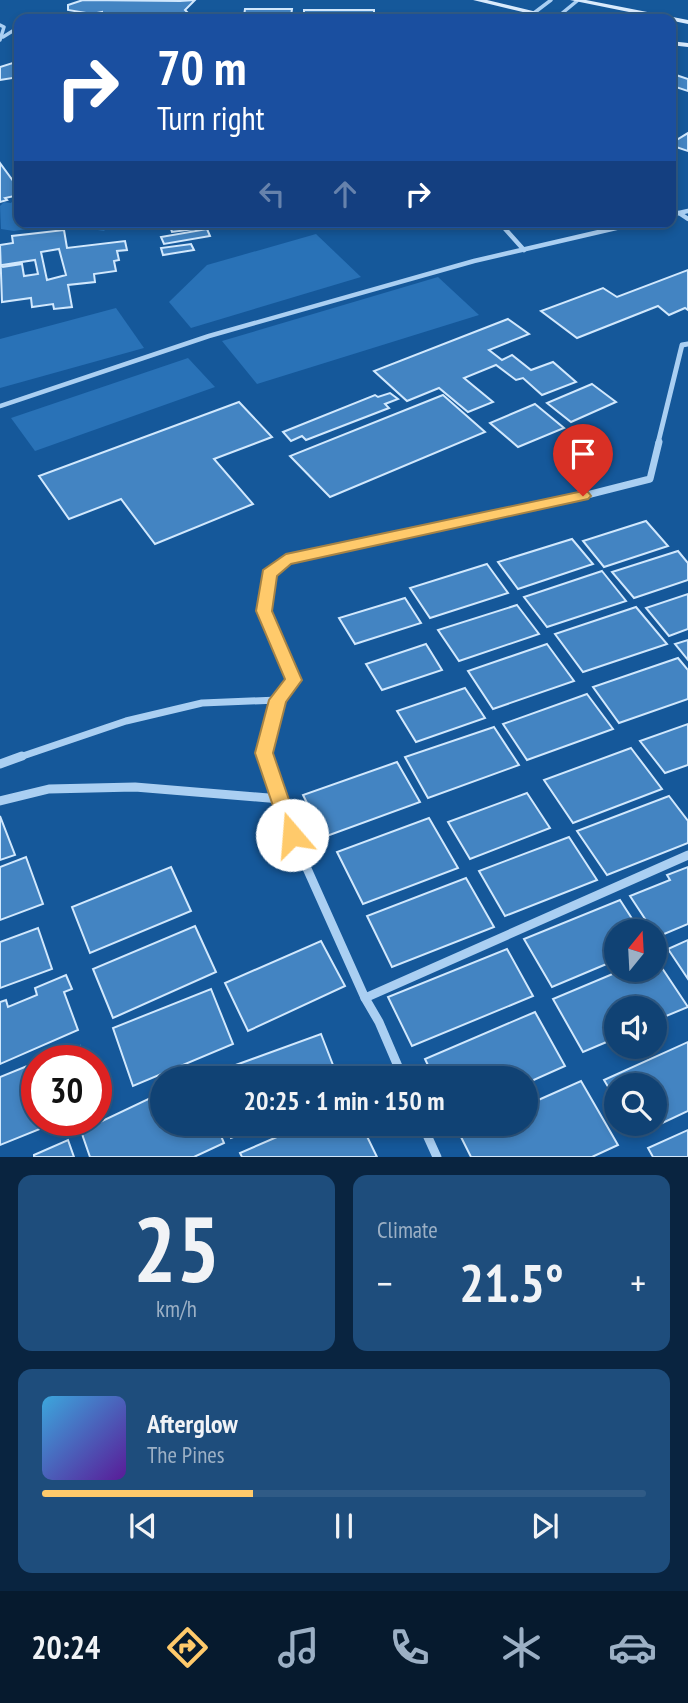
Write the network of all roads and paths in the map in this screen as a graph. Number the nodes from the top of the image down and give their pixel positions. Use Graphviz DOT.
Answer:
graph roads {
  1 [pos="477,0"];
  2 [pos="551,0"];
  3 [pos="576,0"];
  4 [pos="535,13"];
  5 [pos="539,14"];
  6 [pos="563,14"];
  7 [pos="645,14"];
  8 [pos="0,25"];
  9 [pos="1,38"];
  10 [pos="688,211"];
  11 [pos="679,213"];
  12 [pos="676,214"];
  13 [pos="688,219"];
  14 [pos="504,228"];
  15 [pos="617,228"];
  16 [pos="524,250"];
  17 [pos="688,344"];
  18 [pos="0,405"];
  19 [pos="278,700"];
  20 [pos="0,764"];
  21 [pos="280,799"];
  22 [pos="0,801"];
  23 [pos="688,855"];
  24 [pos="365,998"];
  25 [pos="398,1066"];
  26 [pos="427,1136"];
  27 [pos="437,1157"];
  1 -- 4 [label="main road"];
  2 -- 4 [label="lane"];
  3 -- 6 [label="lane"];
  3 -- 7 [label="main road"];
  4 -- 5 [label="main road"];
  8 -- 9 [label="lane"];
  10 -- 11 [label="lane"];
  11 -- 12 [label="lane"];
  11 -- 13 [label="lane"];
  14 -- 16 [label="lane"];
  15 -- 16 [label="lane"];
  16 -- 18 [label="lane"];
  17 -- 19 [label="street"];
  19 -- 20 [label="street"];
  19 -- 21 [label="street"];
  21 -- 22 [label="street"];
  21 -- 24 [label="street"];
  23 -- 24 [label="street"];
  24 -- 25 [label="street"];
  26 -- 27 [label="street"];
}
